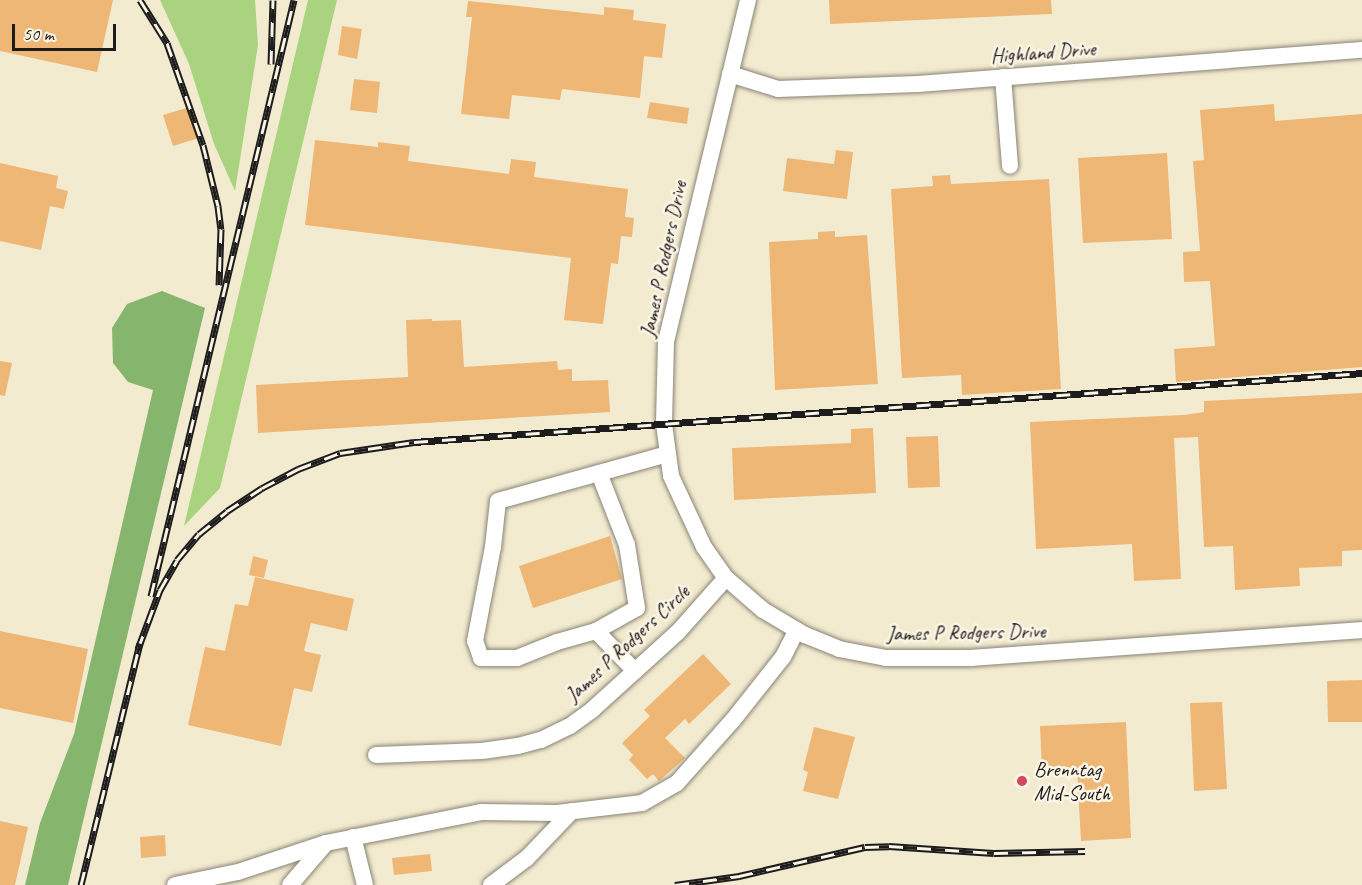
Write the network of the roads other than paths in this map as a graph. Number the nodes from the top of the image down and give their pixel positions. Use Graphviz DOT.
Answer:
graph roads {
  1 [pos="748,0"];
  2 [pos="1362,50"];
  3 [pos="730,74"];
  4 [pos="1003,77"];
  5 [pos="1010,166"];
  6 [pos="668,454"];
  7 [pos="599,473"];
  8 [pos="726,578"];
  9 [pos="797,630"];
  10 [pos="1362,630"];
  11 [pos="596,631"];
  12 [pos="635,671"];
  13 [pos="376,756"];
  14 [pos="572,811"];
  15 [pos="353,837"];
  16 [pos="326,843"];
  17 [pos="175,885"];
  18 [pos="290,885"];
  19 [pos="365,885"];
  20 [pos="491,885"];
  1 -- 3 [label="street, James P Rodgers Drive"];
  2 -- 4 [label="street, Highland Drive"];
  3 -- 4 [label="street, Highland Drive"];
  3 -- 6 [label="street, James P Rodgers Drive"];
  4 -- 5 [label="street"];
  6 -- 7 [label="street"];
  6 -- 8 [label="street, James P Rodgers Drive"];
  7 -- 11 [label="street"];
  7 -- 11 [label="street"];
  8 -- 9 [label="street, James P Rodgers Drive"];
  8 -- 12 [label="street, James P Rodgers Circle"];
  9 -- 10 [label="street, James P Rodgers Drive"];
  9 -- 14 [label="street"];
  11 -- 12 [label="street"];
  12 -- 13 [label="street, James P Rodgers Circle"];
  14 -- 15 [label="street"];
  14 -- 20 [label="street"];
  15 -- 16 [label="street"];
  15 -- 19 [label="street"];
  16 -- 17 [label="street"];
  16 -- 18 [label="street"];
}
